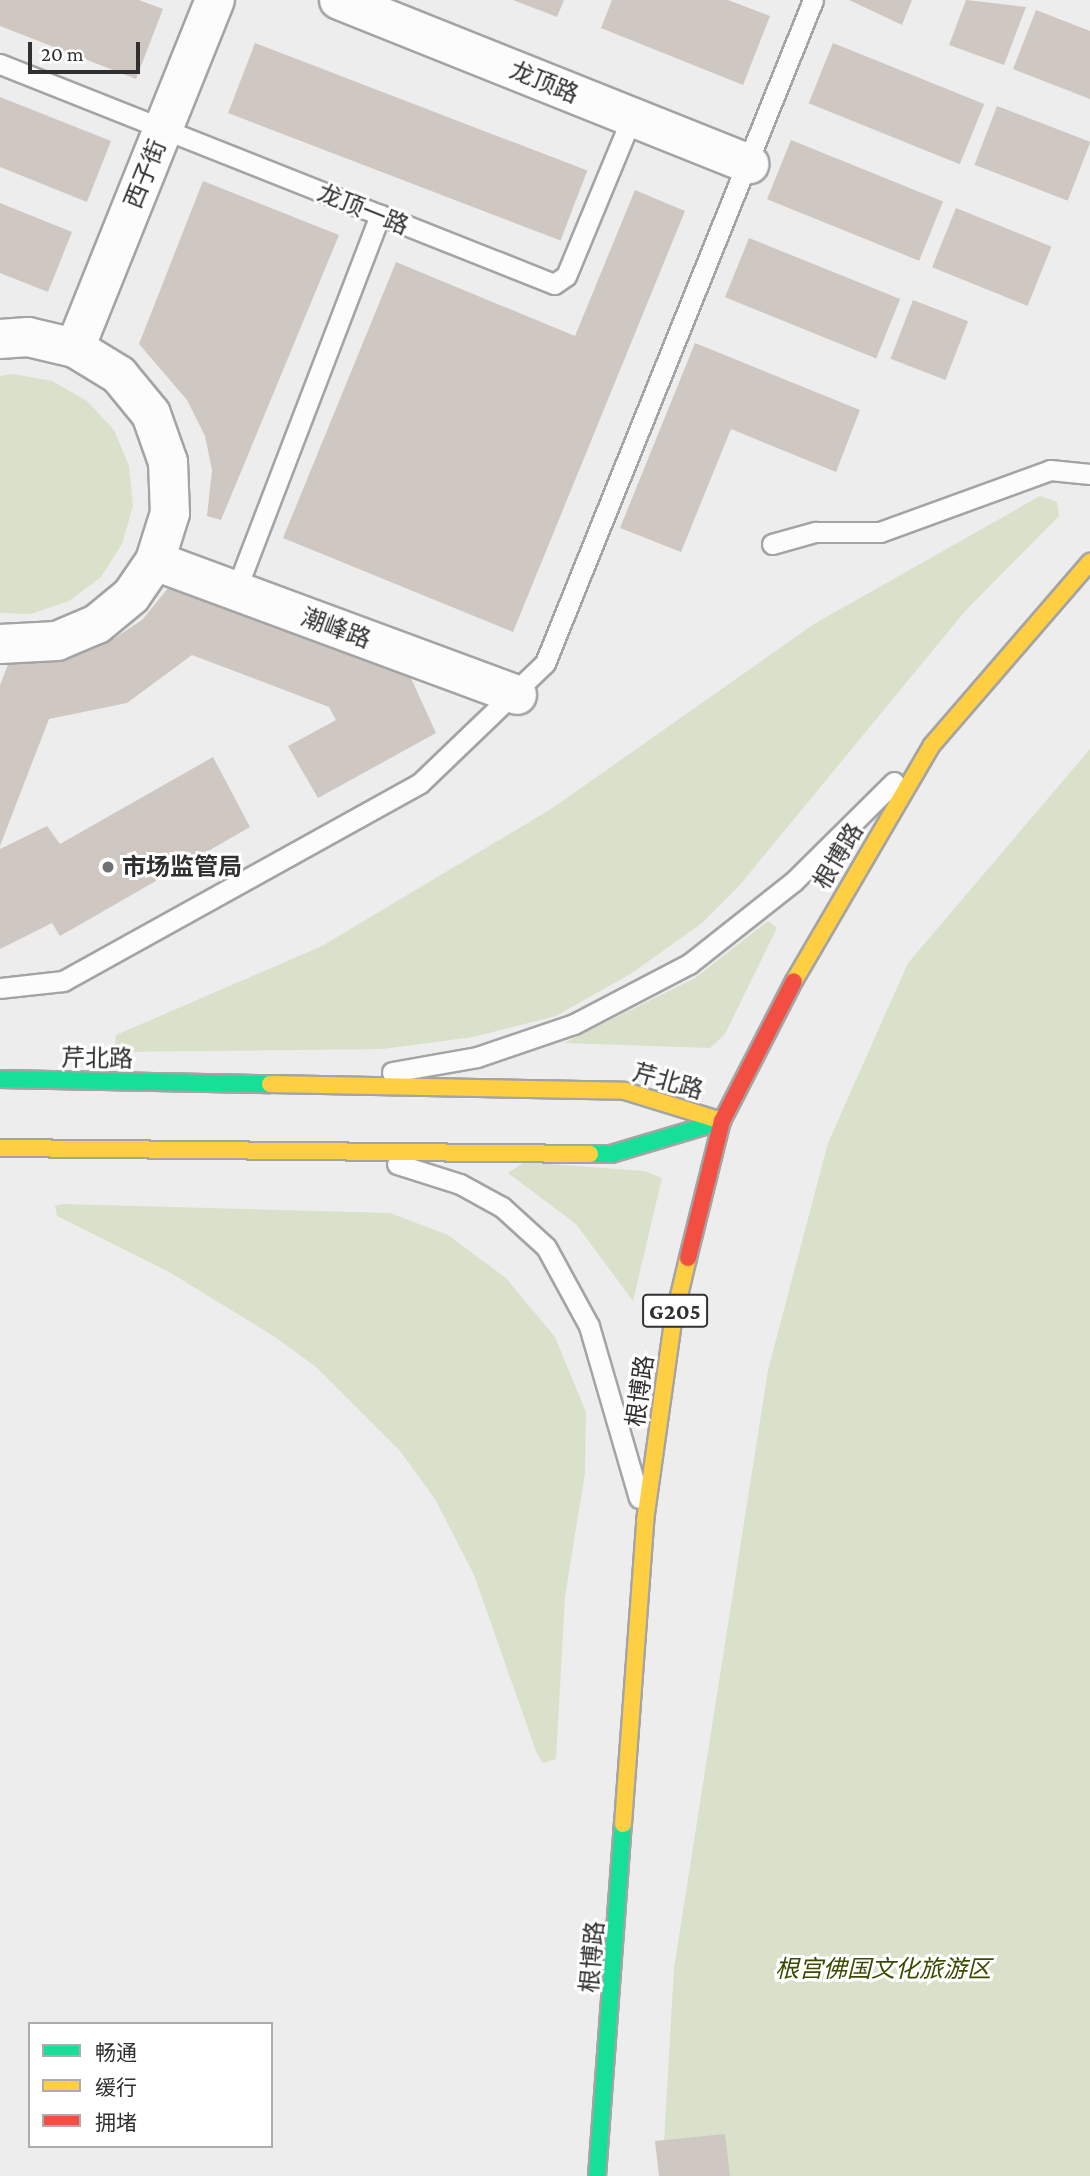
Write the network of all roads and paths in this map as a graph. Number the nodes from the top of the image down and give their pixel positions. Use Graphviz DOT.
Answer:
graph roads {
  1 [pos="215,0"];
  2 [pos="339,0"];
  3 [pos="813,0"];
  4 [pos="0,64"];
  5 [pos="632,117"];
  6 [pos="163,130"];
  7 [pos="749,164"];
  8 [pos="380,215"];
  9 [pos="0,339"];
  10 [pos="75,348"];
  11 [pos="1090,474"];
  12 [pos="772,544"];
  13 [pos="155,561"];
  14 [pos="1090,562"];
  15 [pos="236,590"];
  16 [pos="0,644"];
  17 [pos="517,695"];
  18 [pos="932,745"];
  19 [pos="0,988"];
  20 [pos="0,1079"];
  21 [pos="324,1085"];
  22 [pos="722,1121"];
  23 [pos="0,1148"];
  24 [pos="278,1153"];
  25 [pos="645,1521"];
  26 [pos="597,2176"];
  1 -- 6 [label="street, 西子街"];
  2 -- 5 [label="street, 龙顶路"];
  3 -- 7 [label="lane"];
  4 -- 6 [label="lane, 龙顶一路"];
  5 -- 7 [label="street, 龙顶路"];
  5 -- 8 [label="lane, 龙顶一路"];
  6 -- 8 [label="lane, 龙顶一路"];
  6 -- 10 [label="street, 西子街"];
  7 -- 17 [label="lane"];
  8 -- 15 [label="lane"];
  9 -- 10 [label="street"];
  10 -- 13 [label="street"];
  11 -- 12 [label="lane"];
  13 -- 15 [label="street, 潮峰路"];
  13 -- 16 [label="street"];
  14 -- 18 [label="main road, 根博路 / G205"];
  15 -- 17 [label="street, 潮峰路"];
  17 -- 19 [label="lane"];
  18 -- 21 [label="lane"];
  18 -- 22 [label="main road, 根博路 / G205"];
  20 -- 21 [label="main road, 芹北路"];
  21 -- 22 [label="main road, 芹北路"];
  22 -- 24 [label="main road, 芹北路"];
  22 -- 25 [label="main road, 根博路 / G205"];
  23 -- 24 [label="main road, 芹北路"];
  24 -- 25 [label="lane"];
  25 -- 26 [label="main road, 根博路 / G205"];
}
